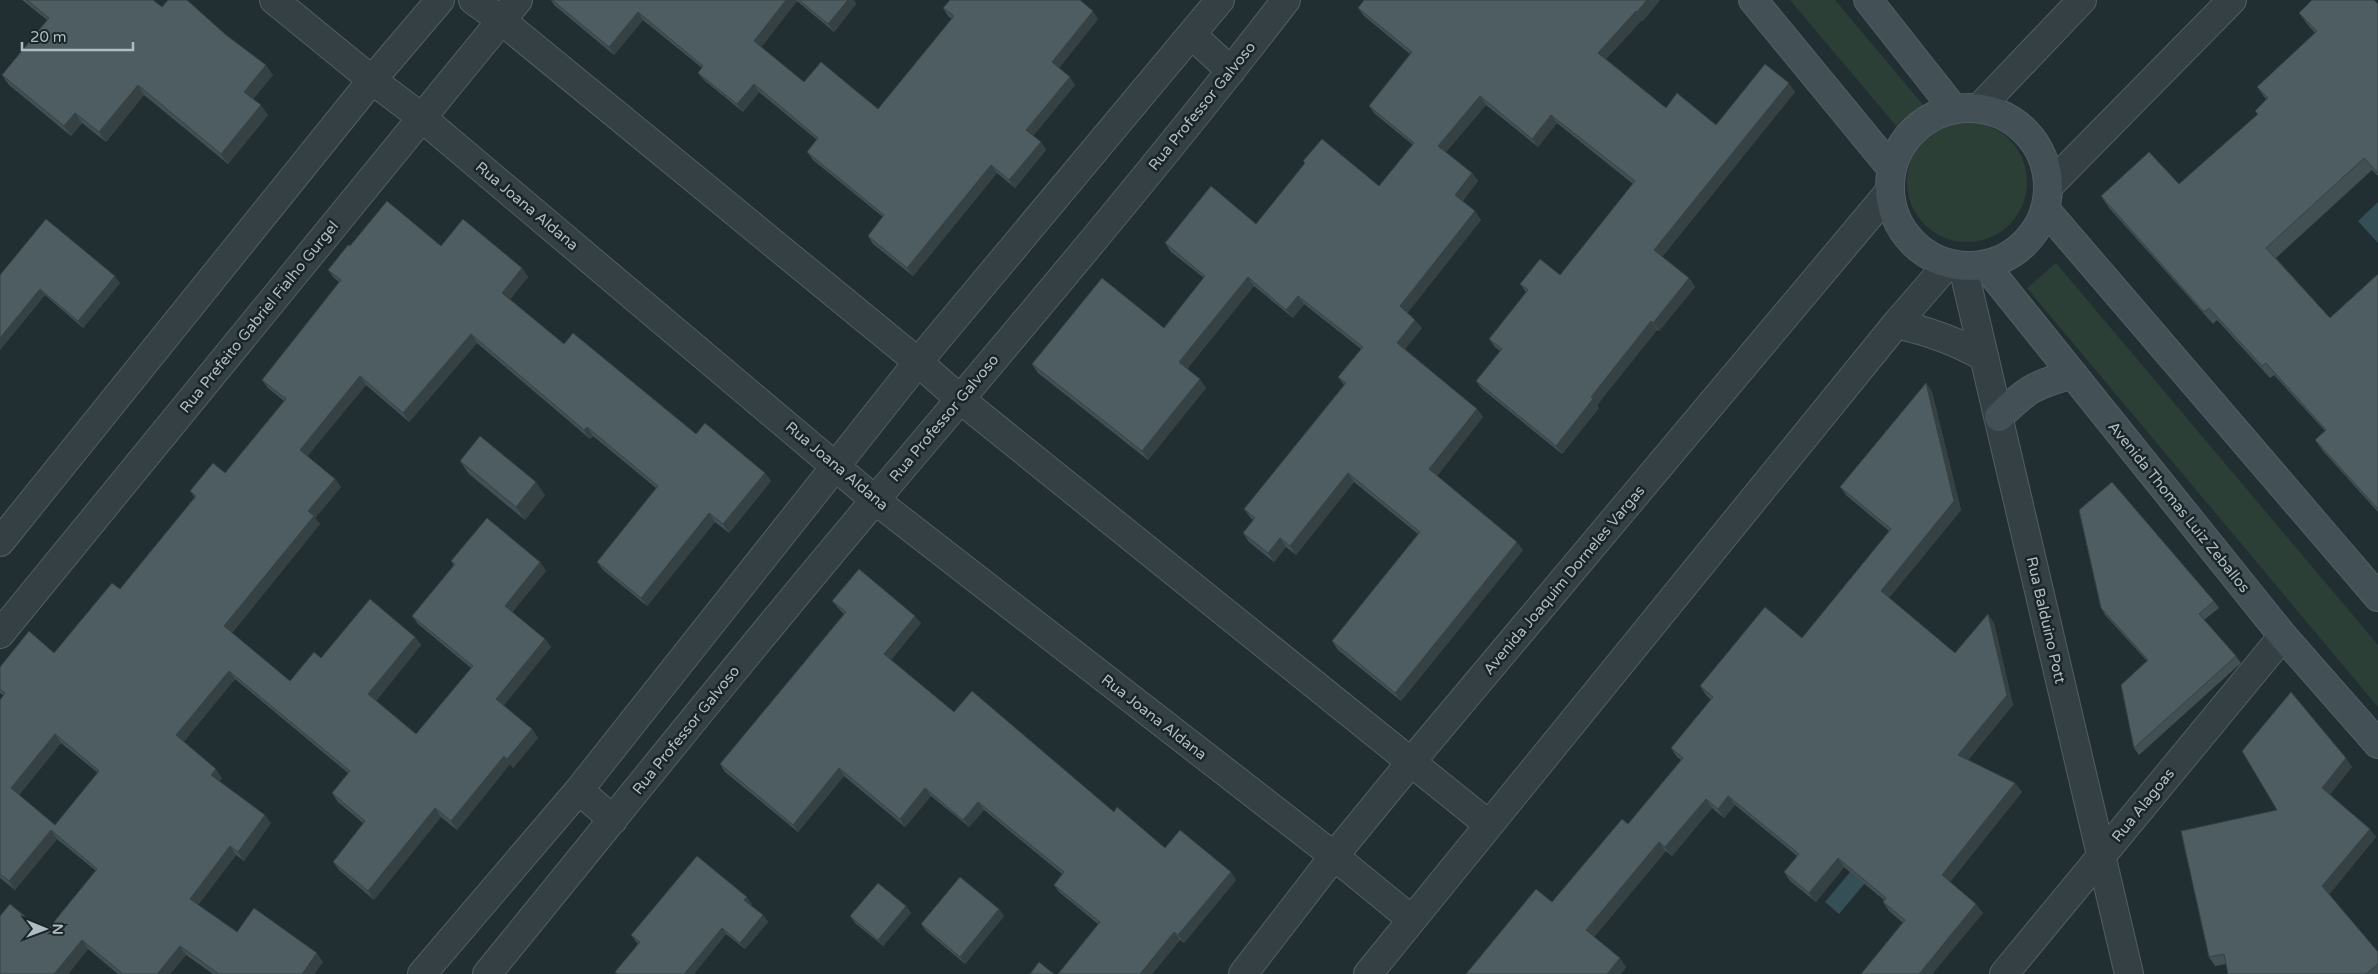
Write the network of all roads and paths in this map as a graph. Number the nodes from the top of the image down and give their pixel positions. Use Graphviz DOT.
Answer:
graph roads {
  1 [pos="274,0"];
  2 [pos="440,0"];
  3 [pos="473,0"];
  4 [pos="1220,0"];
  5 [pos="1286,0"];
  6 [pos="1753,0"];
  7 [pos="1868,0"];
  8 [pos="2082,0"];
  9 [pos="2232,0"];
  10 [pos="509,10"];
  11 [pos="1192,35"];
  12 [pos="1231,72"];
  13 [pos="372,80"];
  14 [pos="1967,108"];
  15 [pos="422,117"];
  16 [pos="1891,180"];
  17 [pos="2047,198"];
  18 [pos="1965,265"];
  19 [pos="1896,324"];
  20 [pos="1984,357"];
  21 [pos="918,362"];
  22 [pos="2073,374"];
  23 [pos="961,400"];
  24 [pos="1999,417"];
  25 [pos="835,464"];
  26 [pos="875,500"];
  27 [pos="0,542"];
  28 [pos="2378,597"];
  29 [pos="0,634"];
  30 [pos="2283,636"];
  31 [pos="2378,744"];
  32 [pos="1412,762"];
  33 [pos="580,790"];
  34 [pos="613,820"];
  35 [pos="1488,824"];
  36 [pos="1334,856"];
  37 [pos="2102,856"];
  38 [pos="1411,919"];
  39 [pos="422,974"];
  40 [pos="487,974"];
  41 [pos="1243,974"];
  42 [pos="1368,974"];
  43 [pos="2004,974"];
  44 [pos="2129,974"];
  1 -- 13 [label="street, Rua Joana Aldana"];
  2 -- 13 [label="street"];
  3 -- 10 [label="street"];
  4 -- 11 [label="street"];
  5 -- 12 [label="street, Rua Professor Galvoso"];
  6 -- 16 [label="main road, Avenida Thomas Luiz Zeballos"];
  7 -- 14 [label="main road"];
  8 -- 14 [label="street, Avenida Joaquim Dorneles Vargas"];
  9 -- 17 [label="street"];
  10 -- 15 [label="street, Rua Prefeito Gabriel Fialho Gurgel"];
  10 -- 21 [label="street"];
  11 -- 12 [label="street"];
  11 -- 21 [label="street"];
  12 -- 23 [label="street, Rua Professor Galvoso"];
  13 -- 15 [label="street, Rua Joana Aldana"];
  13 -- 27 [label="street"];
  14 -- 16 [label="main road, Avenida Joaquim Dorneles Vargas"];
  14 -- 17 [label="main road"];
  15 -- 25 [label="street, Rua Joana Aldana"];
  15 -- 29 [label="street, Rua Prefeito Gabriel Fialho Gurgel"];
  16 -- 18 [label="main road, Avenida Thomas Luiz Zeballos"];
  16 -- 32 [label="street, Avenida Joaquim Dorneles Vargas"];
  17 -- 18 [label="main road"];
  17 -- 28 [label="main road"];
  18 -- 19 [label="street"];
  18 -- 20 [label="street, Rua Balduino Pott"];
  18 -- 22 [label="main road, Avenida Thomas Luiz Zeballos"];
  19 -- 20 [label="street"];
  19 -- 35 [label="street"];
  20 -- 24 [label="street, Rua Balduino Pott"];
  21 -- 23 [label="street"];
  21 -- 25 [label="street"];
  22 -- 24 [label="main road"];
  22 -- 30 [label="main road, Avenida Thomas Luiz Zeballos"];
  23 -- 26 [label="street, Rua Professor Galvoso"];
  23 -- 32 [label="street"];
  24 -- 37 [label="street, Rua Balduino Pott"];
  25 -- 26 [label="street, Rua Joana Aldana"];
  25 -- 33 [label="street"];
  26 -- 34 [label="street, Rua Professor Galvoso"];
  26 -- 36 [label="street, Rua Joana Aldana"];
  30 -- 31 [label="main road, Avenida Thomas Luiz Zeballos"];
  30 -- 37 [label="street, Rua Alagoas"];
  32 -- 35 [label="street"];
  32 -- 36 [label="street, Avenida Joaquim Dorneles Vargas"];
  33 -- 34 [label="street"];
  33 -- 39 [label="street"];
  34 -- 40 [label="street, Rua Professor Galvoso"];
  35 -- 38 [label="street"];
  36 -- 38 [label="street, Rua Joana Aldana"];
  36 -- 41 [label="street, Avenida Joaquim Dorneles Vargas"];
  37 -- 43 [label="street, Rua Alagoas"];
  37 -- 44 [label="street, Rua Balduino Pott"];
  38 -- 42 [label="street"];
}
